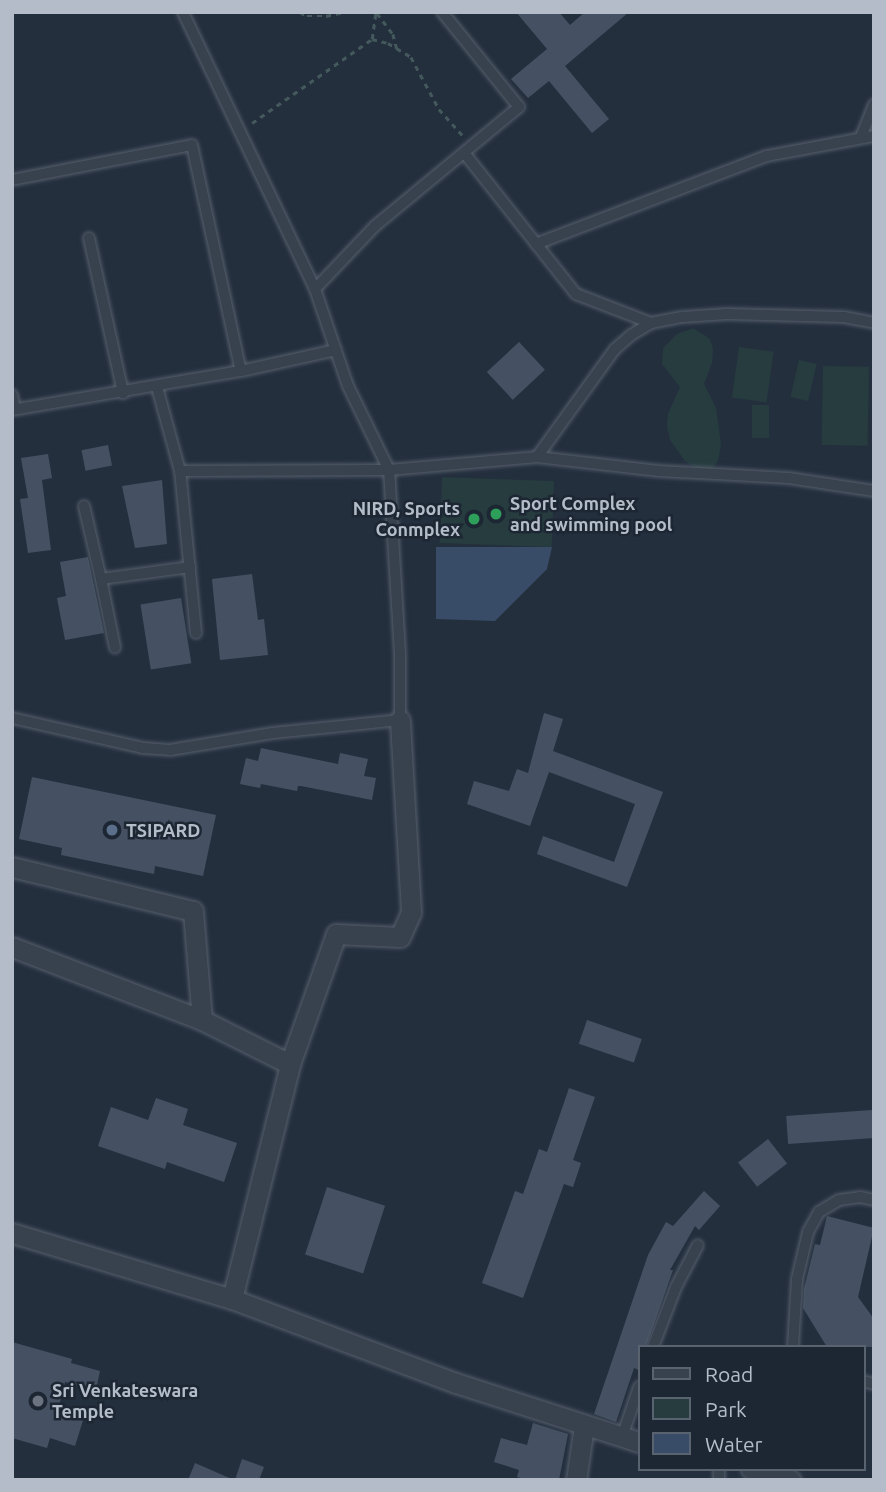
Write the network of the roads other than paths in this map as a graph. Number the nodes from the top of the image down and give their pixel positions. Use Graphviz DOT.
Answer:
graph roads {
  1 [pos="183,12"];
  2 [pos="442,12"];
  3 [pos="874,105"];
  4 [pos="874,136"];
  5 [pos="861,137"];
  6 [pos="465,154"];
  7 [pos="12,180"];
  8 [pos="89,238"];
  9 [pos="536,244"];
  10 [pos="315,289"];
  11 [pos="651,323"];
  12 [pos="874,323"];
  13 [pos="336,350"];
  14 [pos="241,371"];
  15 [pos="157,387"];
  16 [pos="123,393"];
  17 [pos="12,395"];
  18 [pos="13,410"];
  19 [pos="537,457"];
  20 [pos="389,470"];
  21 [pos="180,471"];
  22 [pos="874,491"];
  23 [pos="84,506"];
  24 [pos="190,567"];
  25 [pos="101,579"];
  26 [pos="196,633"];
  27 [pos="115,648"];
  28 [pos="12,718"];
  29 [pos="400,720"];
  30 [pos="12,867"];
  31 [pos="12,947"];
  32 [pos="202,1020"];
  33 [pos="290,1064"];
  34 [pos="874,1200"];
  35 [pos="12,1233"];
  36 [pos="698,1245"];
  37 [pos="232,1299"];
  38 [pos="654,1345"];
  39 [pos="793,1345"];
  40 [pos="638,1393"];
  41 [pos="584,1426"];
  42 [pos="630,1439"];
  43 [pos="758,1471"];
  44 [pos="576,1480"];
  45 [pos="791,1480"];
  1 -- 10 [label="lane"];
  2 -- 6 [label="lane"];
  3 -- 5 [label="lane"];
  4 -- 5 [label="lane"];
  5 -- 9 [label="lane"];
  6 -- 9 [label="lane"];
  6 -- 10 [label="lane"];
  7 -- 14 [label="lane"];
  8 -- 16 [label="lane"];
  9 -- 11 [label="lane"];
  10 -- 13 [label="lane"];
  11 -- 12 [label="lane"];
  11 -- 19 [label="lane"];
  13 -- 14 [label="lane"];
  13 -- 20 [label="lane"];
  14 -- 15 [label="lane"];
  15 -- 16 [label="lane"];
  15 -- 21 [label="lane"];
  16 -- 18 [label="lane"];
  17 -- 18 [label="lane"];
  19 -- 20 [label="lane"];
  19 -- 22 [label="lane"];
  20 -- 21 [label="lane"];
  20 -- 29 [label="lane"];
  21 -- 24 [label="lane"];
  23 -- 25 [label="lane"];
  24 -- 25 [label="lane"];
  24 -- 26 [label="lane"];
  25 -- 27 [label="lane"];
  28 -- 29 [label="lane"];
  29 -- 33 [label="street"];
  30 -- 32 [label="street"];
  31 -- 32 [label="street"];
  32 -- 33 [label="street"];
  33 -- 37 [label="street"];
  34 -- 39 [label="lane"];
  35 -- 37 [label="street"];
  36 -- 38 [label="lane"];
  37 -- 41 [label="street"];
  40 -- 42 [label="lane"];
  41 -- 42 [label="street"];
  41 -- 44 [label="street"];
  43 -- 45 [label="street"];
}
